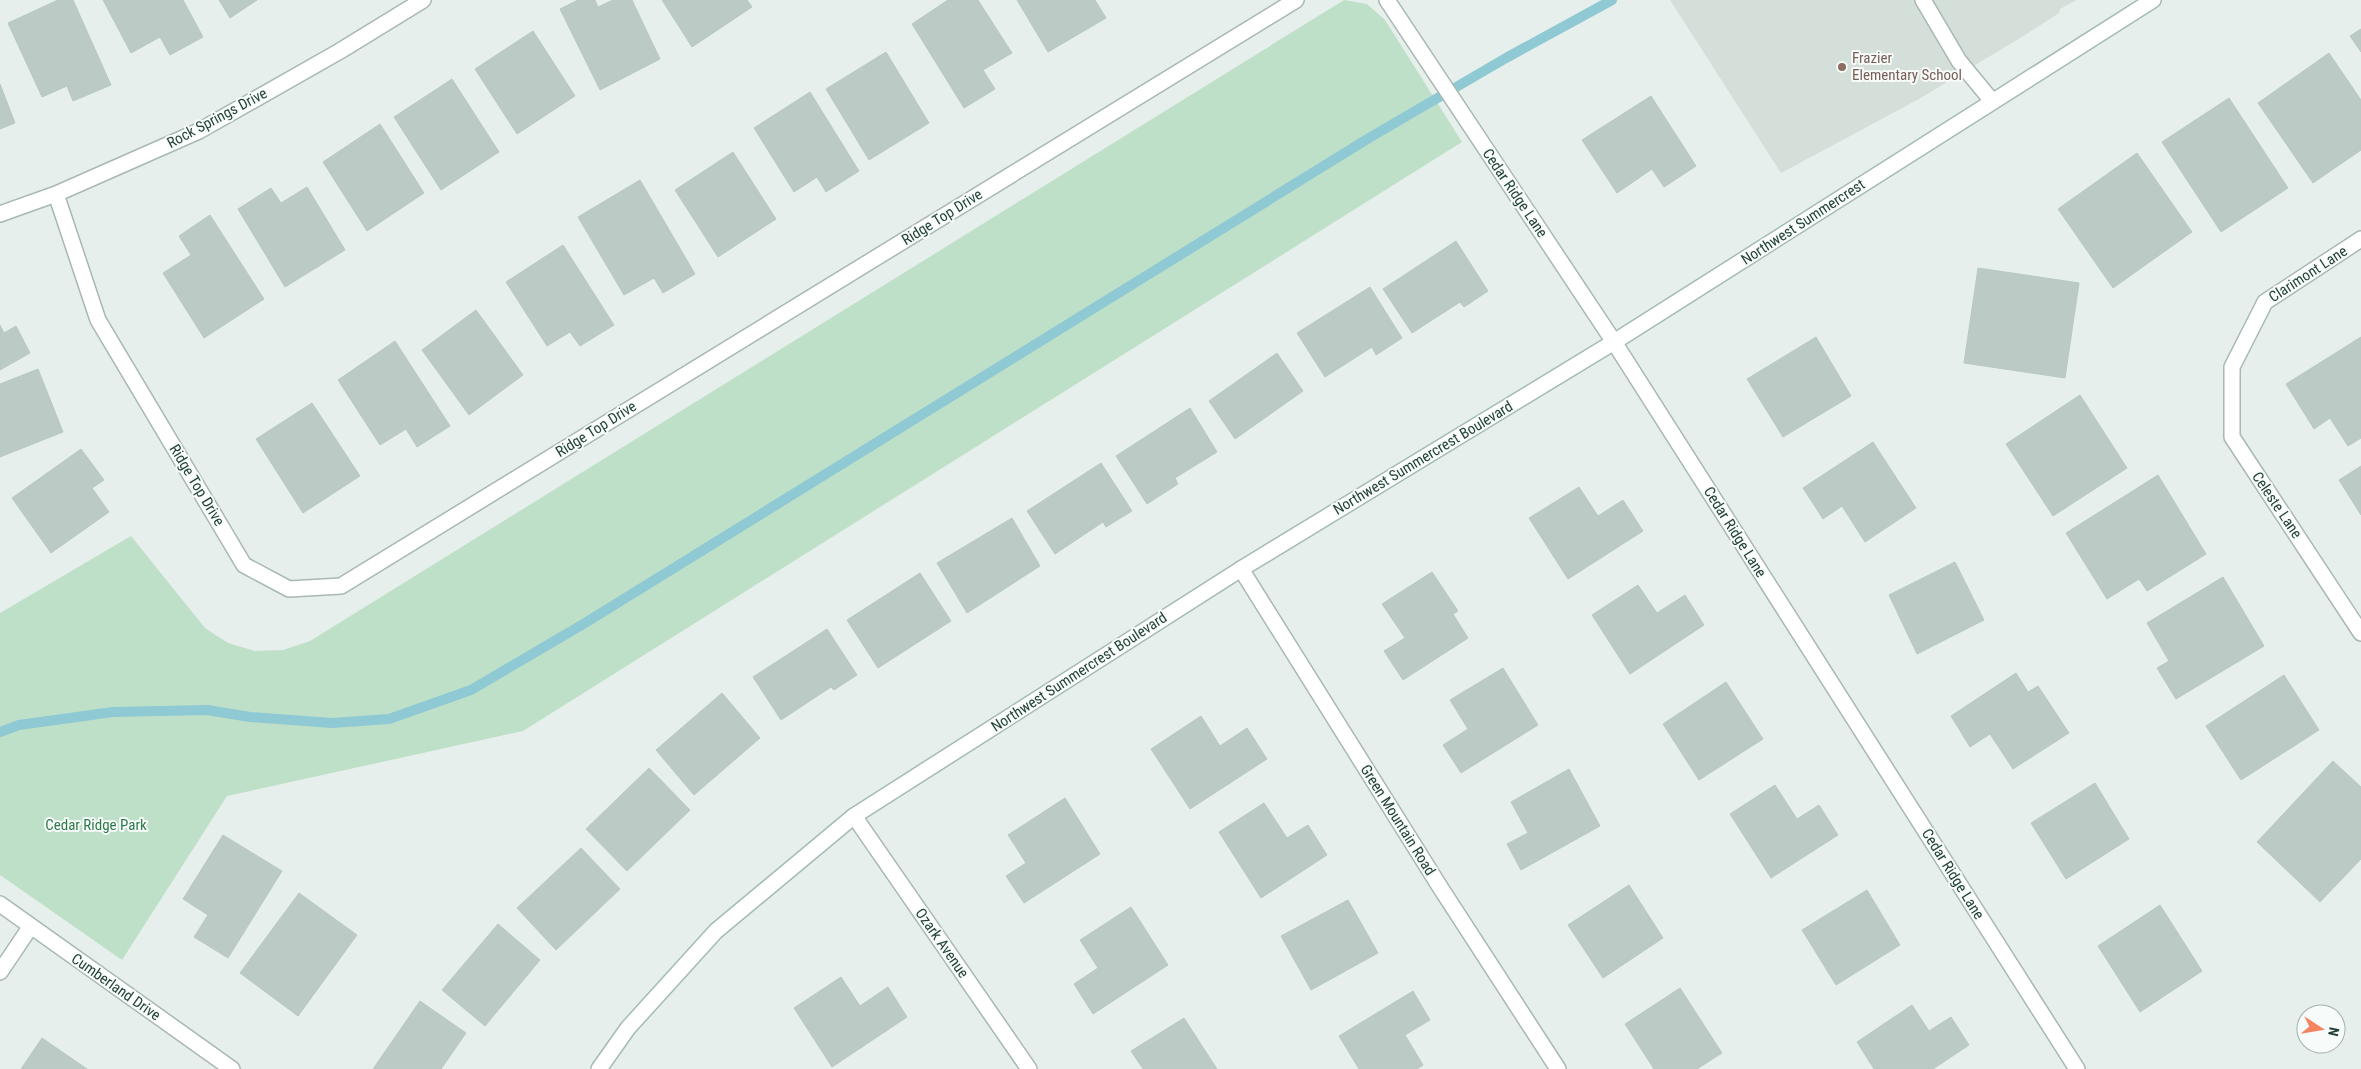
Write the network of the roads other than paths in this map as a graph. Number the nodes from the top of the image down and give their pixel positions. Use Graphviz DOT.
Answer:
graph roads {
  1 [pos="423,0"];
  2 [pos="1296,0"];
  3 [pos="1387,0"];
  4 [pos="1923,0"];
  5 [pos="2152,0"];
  6 [pos="1992,101"];
  7 [pos="56,194"];
  8 [pos="0,214"];
  9 [pos="2361,239"];
  10 [pos="1614,342"];
  11 [pos="2232,367"];
  12 [pos="1241,568"];
  13 [pos="2361,632"];
  14 [pos="854,816"];
  15 [pos="0,904"];
  16 [pos="31,926"];
  17 [pos="0,972"];
  18 [pos="232,1069"];
  19 [pos="599,1069"];
  20 [pos="1029,1069"];
  21 [pos="1558,1069"];
  22 [pos="2077,1069"];
  1 -- 7 [label="street, Rock Springs Drive"];
  2 -- 7 [label="street, Ridge Top Drive"];
  3 -- 10 [label="street, Cedar Ridge Lane"];
  4 -- 6 [label="street"];
  5 -- 6 [label="street"];
  6 -- 10 [label="street, Northwest Summercrest"];
  7 -- 8 [label="street, Rock Springs Drive"];
  9 -- 11 [label="street, Clarimont Lane"];
  10 -- 12 [label="street, Northwest Summercrest Boulevard"];
  10 -- 22 [label="street, Cedar Ridge Lane"];
  11 -- 13 [label="street, Celeste Lane"];
  12 -- 14 [label="street, Northwest Summercrest Boulevard"];
  12 -- 21 [label="street, Green Mountain Road"];
  14 -- 19 [label="street, Northwest Summercrest Boulevard"];
  14 -- 20 [label="street, Ozark Avenue"];
  15 -- 16 [label="street, Cumberland Drive"];
  16 -- 17 [label="street"];
  16 -- 18 [label="street, Cumberland Drive"];
}
